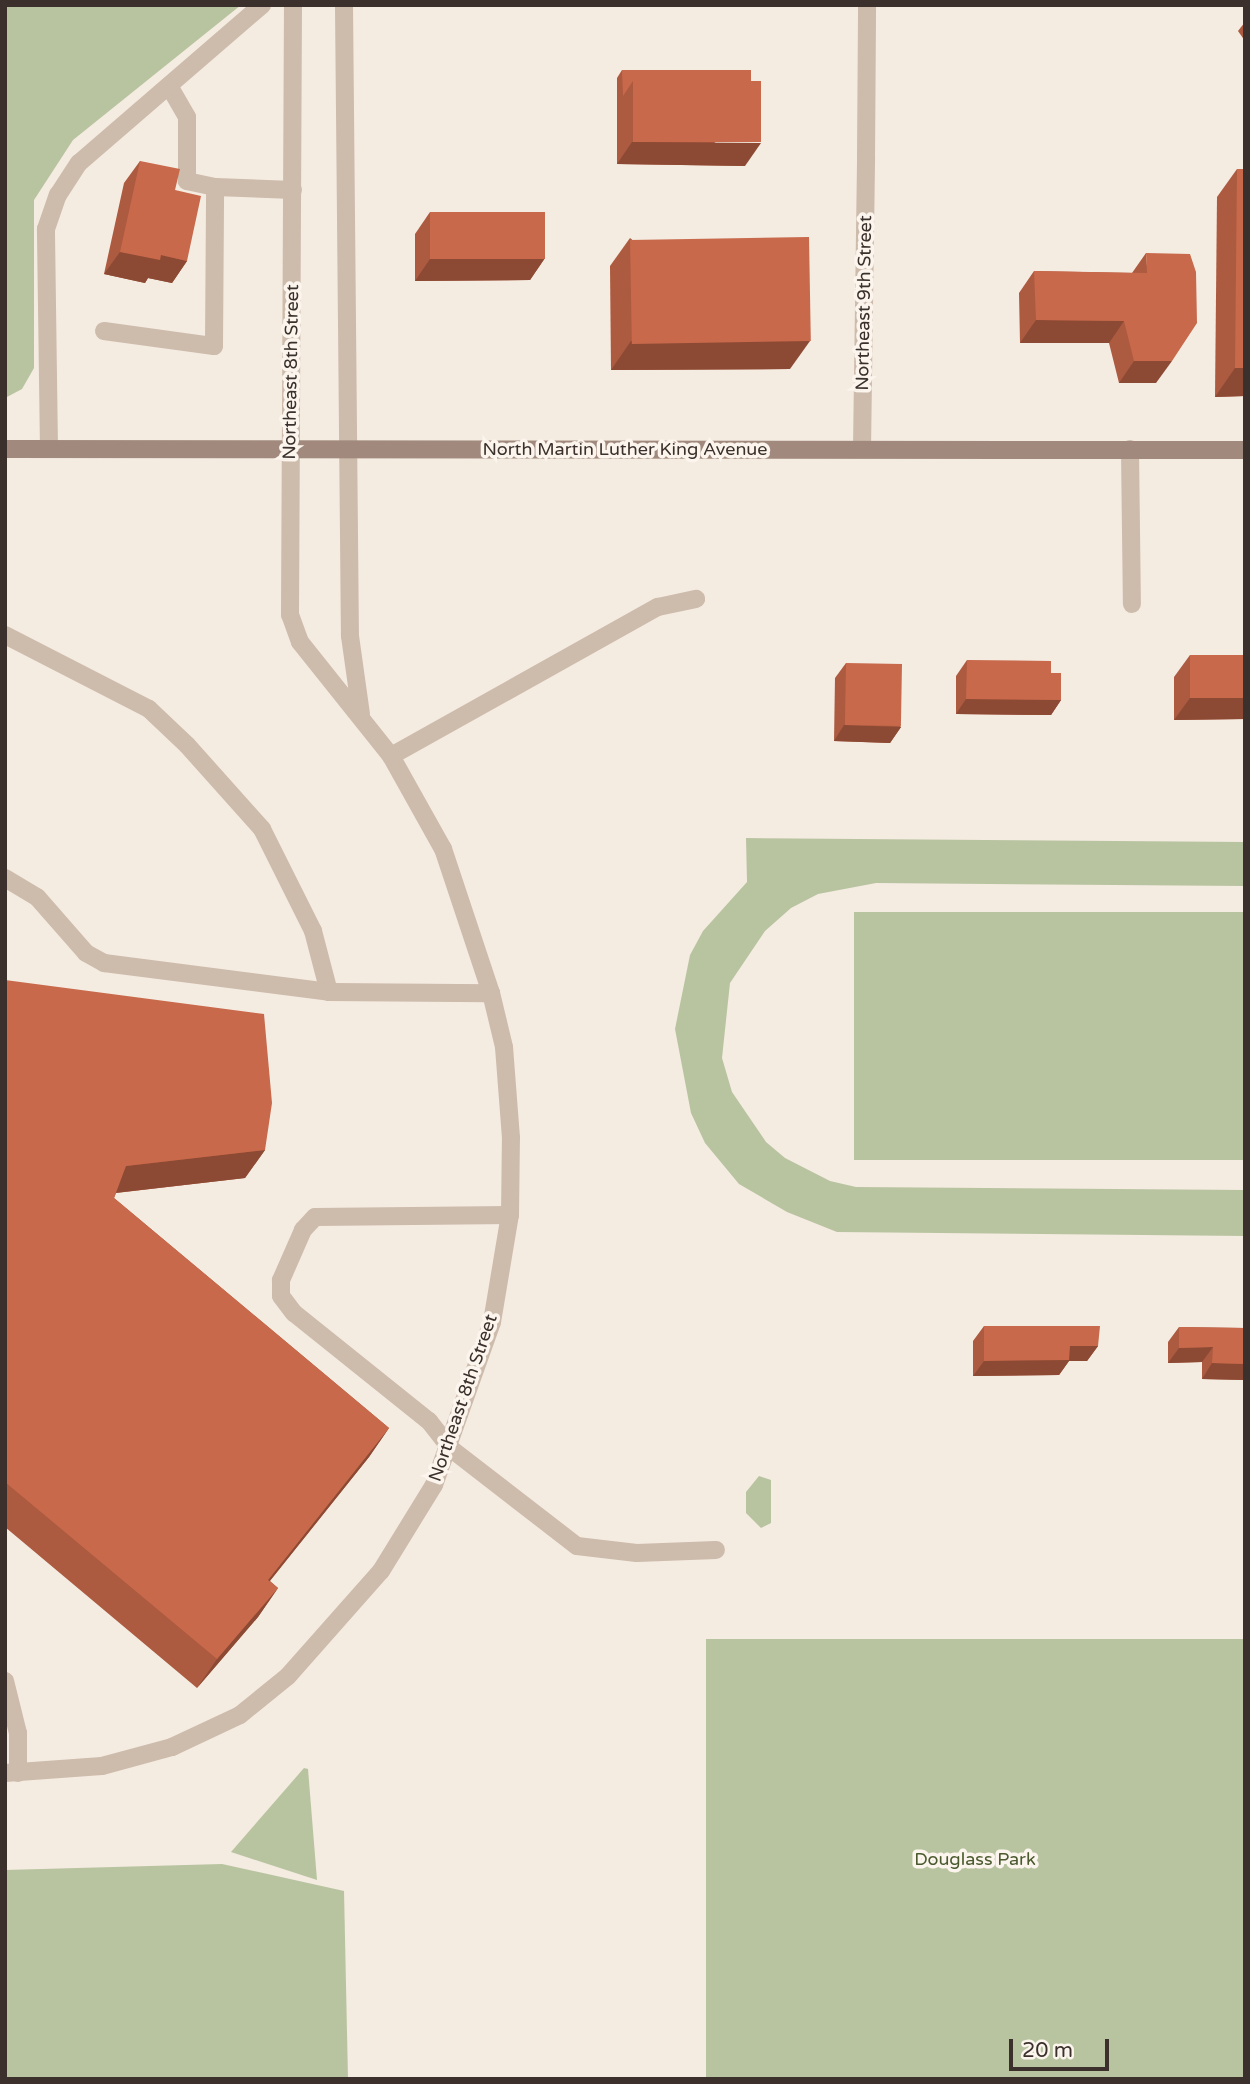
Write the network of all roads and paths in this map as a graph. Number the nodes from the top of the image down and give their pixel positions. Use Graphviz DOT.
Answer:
graph roads {
  1 [pos="262,5"];
  2 [pos="293,5"];
  3 [pos="344,5"];
  4 [pos="867,5"];
  5 [pos="169,86"];
  6 [pos="215,187"];
  7 [pos="293,190"];
  8 [pos="104,331"];
  9 [pos="5,449"];
  10 [pos="49,449"];
  11 [pos="347,449"];
  12 [pos="862,449"];
  13 [pos="1130,449"];
  14 [pos="291,450"];
  15 [pos="1245,450"];
  16 [pos="696,599"];
  17 [pos="1132,604"];
  18 [pos="5,635"];
  19 [pos="360,714"];
  20 [pos="391,756"];
  21 [pos="5,877"];
  22 [pos="329,992"];
  23 [pos="491,992"];
  24 [pos="510,1215"];
  25 [pos="450,1448"];
  26 [pos="716,1550"];
  27 [pos="5,1681"];
  28 [pos="12,1773"];
  1 -- 5 [label="street"];
  2 -- 7 [label="street, Northeast 8th Street"];
  3 -- 11 [label="street, Northeast 8th Street"];
  4 -- 12 [label="street, Northeast 9th Street"];
  5 -- 6 [label="street"];
  5 -- 10 [label="street"];
  6 -- 7 [label="street"];
  6 -- 8 [label="street"];
  7 -- 14 [label="street, Northeast 8th Street"];
  9 -- 10 [label="main road, North Martin Luther King Avenue"];
  10 -- 14 [label="main road, North Martin Luther King Avenue"];
  11 -- 12 [label="main road, North Martin Luther King Avenue"];
  11 -- 14 [label="main road, North Martin Luther King Avenue"];
  11 -- 19 [label="street, Northeast 8th Street"];
  12 -- 13 [label="main road, North Martin Luther King Avenue"];
  13 -- 15 [label="main road, North Martin Luther King Avenue"];
  13 -- 17 [label="street"];
  14 -- 19 [label="street, Northeast 8th Street"];
  16 -- 20 [label="street"];
  18 -- 22 [label="street"];
  19 -- 20 [label="street, Northeast 8th Street"];
  20 -- 23 [label="street, Northeast 8th Street"];
  21 -- 22 [label="street"];
  22 -- 23 [label="street"];
  23 -- 24 [label="street, Northeast 8th Street"];
  24 -- 25 [label="street, Northeast 8th Street"];
  24 -- 25 [label="street"];
  25 -- 26 [label="street"];
  25 -- 28 [label="street, Northeast 8th Street"];
  27 -- 28 [label="street"];
}
